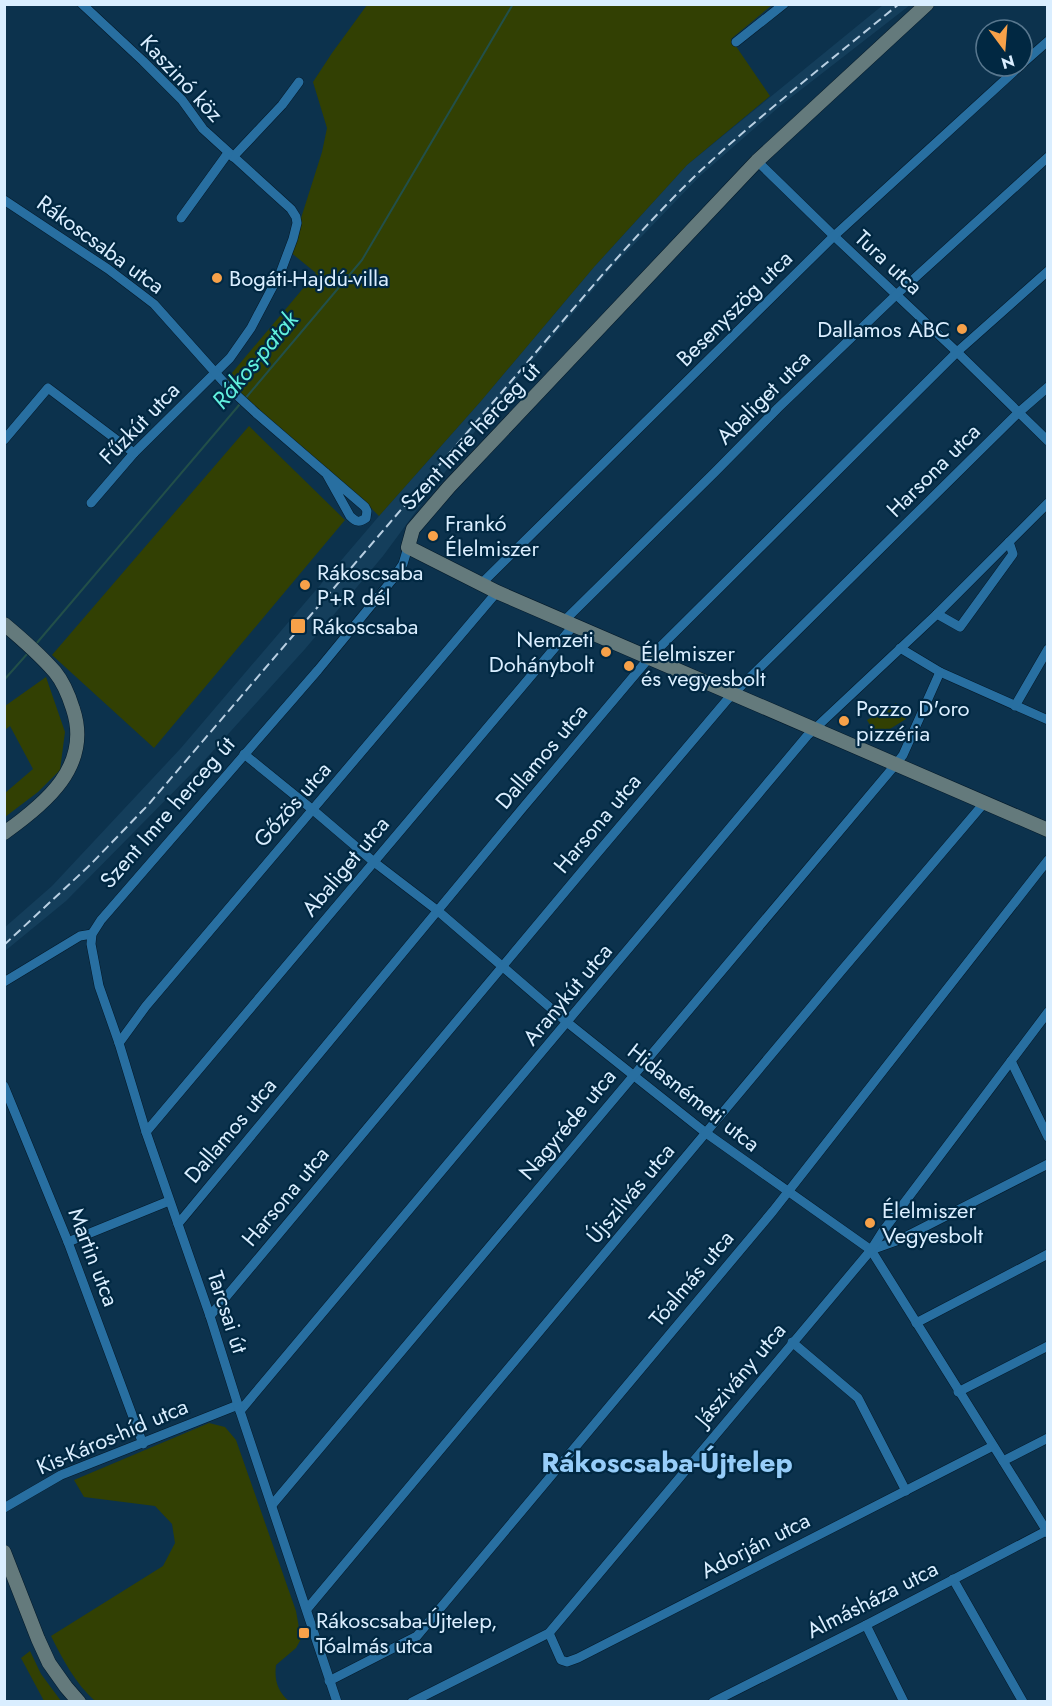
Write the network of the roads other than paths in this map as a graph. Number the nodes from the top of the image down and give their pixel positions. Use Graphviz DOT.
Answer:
graph roads {
  1 [pos="81,4"];
  2 [pos="784,4"];
  3 [pos="927,4"];
  4 [pos="1047,41"];
  5 [pos="736,42"];
  6 [pos="1034,53"];
  7 [pos="1007,78"];
  8 [pos="299,82"];
  9 [pos="230,155"];
  10 [pos="1047,158"];
  11 [pos="757,161"];
  12 [pos="4,200"];
  13 [pos="182,218"];
  14 [pos="834,236"];
  15 [pos="1047,271"];
  16 [pos="896,295"];
  17 [pos="957,352"];
  18 [pos="216,372"];
  19 [pos="1047,387"];
  20 [pos="1018,412"];
  21 [pos="4,440"];
  22 [pos="1047,441"];
  23 [pos="134,453"];
  24 [pos="326,473"];
  25 [pos="92,503"];
  26 [pos="1047,503"];
  27 [pos="1009,542"];
  28 [pos="408,547"];
  29 [pos="481,584"];
  30 [pos="497,592"];
  31 [pos="937,614"];
  32 [pos="569,623"];
  33 [pos="4,624"];
  34 [pos="900,648"];
  35 [pos="1047,649"];
  36 [pos="649,658"];
  37 [pos="940,672"];
  38 [pos="732,694"];
  39 [pos="1015,706"];
  40 [pos="1047,720"];
  41 [pos="814,729"];
  42 [pos="244,754"];
  43 [pos="896,764"];
  44 [pos="985,802"];
  45 [pos="313,810"];
  46 [pos="1047,830"];
  47 [pos="4,833"];
  48 [pos="1047,860"];
  49 [pos="374,862"];
  50 [pos="438,911"];
  51 [pos="92,934"];
  52 [pos="503,967"];
  53 [pos="4,982"];
  54 [pos="1047,1012"];
  55 [pos="568,1023"];
  56 [pos="119,1043"];
  57 [pos="1011,1061"];
  58 [pos="633,1075"];
  59 [pos="4,1086"];
  60 [pos="146,1132"];
  61 [pos="706,1133"];
  62 [pos="1047,1137"];
  63 [pos="1047,1164"];
  64 [pos="788,1192"];
  65 [pos="169,1201"];
  66 [pos="178,1224"];
  67 [pos="68,1242"];
  68 [pos="871,1250"];
  69 [pos="1047,1254"];
  70 [pos="210,1316"];
  71 [pos="916,1323"];
  72 [pos="792,1342"];
  73 [pos="1047,1346"];
  74 [pos="958,1392"];
  75 [pos="239,1408"];
  76 [pos="1047,1438"];
  77 [pos="143,1444"];
  78 [pos="993,1446"];
  79 [pos="1003,1461"];
  80 [pos="906,1491"];
  81 [pos="272,1505"];
  82 [pos="4,1508"];
  83 [pos="1047,1531"];
  84 [pos="4,1552"];
  85 [pos="953,1579"];
  86 [pos="307,1609"];
  87 [pos="866,1625"];
  88 [pos="549,1633"];
  89 [pos="329,1681"];
  90 [pos="79,1701"];
  91 [pos="337,1701"];
  92 [pos="412,1701"];
  93 [pos="713,1701"];
  94 [pos="904,1701"];
  95 [pos="1023,1701"];
  1 -- 9 [label="street, Kaszinó köz"];
  2 -- 5 [label="street"];
  3 -- 11 [label="street, Szent Imre herceg út"];
  4 -- 6 [label="street, Besenyszög utca"];
  7 -- 14 [label="street, Besenyszög utca"];
  8 -- 9 [label="street"];
  9 -- 13 [label="street, Kaszinó köz"];
  9 -- 18 [label="street, Kaszinó köz"];
  10 -- 16 [label="street, Abaliget utca"];
  11 -- 14 [label="street, Tura utca"];
  11 -- 28 [label="street, Szent Imre herceg út"];
  12 -- 18 [label="street, Rákoscsaba utca"];
  14 -- 16 [label="street, Tura utca"];
  14 -- 29 [label="street, Besenyszög utca"];
  15 -- 17 [label="street, Dallamos utca"];
  16 -- 17 [label="street, Tura utca"];
  16 -- 32 [label="street, Abaliget utca"];
  17 -- 20 [label="street, Tura utca"];
  17 -- 36 [label="street, Dallamos utca"];
  18 -- 23 [label="street, Fűzkút utca"];
  18 -- 24 [label="street, Rákoscsaba utca"];
  19 -- 20 [label="street, Harsona utca"];
  20 -- 22 [label="street, Tura utca"];
  20 -- 38 [label="street, Harsona utca"];
  21 -- 23 [label="street"];
  23 -- 25 [label="street, Fűzkút utca"];
  24 -- 24 [label="street, Rákoscsaba utca"];
  26 -- 27 [label="street, Aranykút utca"];
  27 -- 31 [label="street, Aranykút utca"];
  27 -- 31 [label="street"];
  28 -- 29 [label="street"];
  28 -- 42 [label="street, Szent Imre herceg út"];
  29 -- 30 [label="street"];
  30 -- 32 [label="street"];
  30 -- 45 [label="street, Gőzös utca"];
  31 -- 34 [label="street, Aranykút utca"];
  32 -- 36 [label="street"];
  32 -- 49 [label="street, Abaliget utca"];
  33 -- 47 [label="street"];
  34 -- 37 [label="street"];
  34 -- 41 [label="street, Aranykút utca"];
  35 -- 39 [label="street"];
  36 -- 38 [label="street"];
  36 -- 50 [label="street, Dallamos utca"];
  37 -- 39 [label="street"];
  37 -- 43 [label="street, Nagyréde utca"];
  38 -- 41 [label="street"];
  38 -- 52 [label="street, Harsona utca"];
  39 -- 40 [label="street"];
  41 -- 43 [label="street"];
  41 -- 55 [label="street, Aranykút utca"];
  42 -- 45 [label="street, Hidasnémeti utca"];
  42 -- 51 [label="street, Szent Imre herceg út"];
  43 -- 44 [label="street"];
  43 -- 58 [label="street, Nagyréde utca"];
  44 -- 46 [label="street"];
  44 -- 61 [label="street, Újszilvás utca"];
  45 -- 49 [label="street, Hidasnémeti utca"];
  45 -- 56 [label="street, Gőzös utca"];
  48 -- 64 [label="street, Tóalmás utca"];
  49 -- 50 [label="street, Hidasnémeti utca"];
  49 -- 60 [label="street, Abaliget utca"];
  50 -- 52 [label="street, Hidasnémeti utca"];
  50 -- 66 [label="street, Dallamos utca"];
  51 -- 53 [label="street"];
  51 -- 56 [label="street, Tarcsai út"];
  52 -- 55 [label="street, Hidasnémeti utca"];
  52 -- 70 [label="street, Harsona utca"];
  54 -- 57 [label="street, Jászivány utca"];
  55 -- 58 [label="street, Hidasnémeti utca"];
  55 -- 75 [label="street, Aranykút utca"];
  56 -- 60 [label="street, Tarcsai út"];
  57 -- 62 [label="street"];
  57 -- 68 [label="street, Jászivány utca"];
  58 -- 61 [label="street, Hidasnémeti utca"];
  58 -- 81 [label="street, Nagyréde utca"];
  59 -- 67 [label="street, Martin utca"];
  60 -- 65 [label="street, Tarcsai út"];
  61 -- 64 [label="street, Hidasnémeti utca"];
  61 -- 86 [label="street, Újszilvás utca"];
  63 -- 68 [label="street"];
  64 -- 68 [label="street, Hidasnémeti utca"];
  64 -- 89 [label="street, Tóalmás utca"];
  65 -- 66 [label="street, Tarcsai út"];
  65 -- 67 [label="street"];
  66 -- 70 [label="street, Tarcsai út"];
  67 -- 77 [label="street, Martin utca"];
  68 -- 71 [label="street, Hidasnémeti utca"];
  68 -- 72 [label="street, Jászivány utca"];
  69 -- 71 [label="street"];
  70 -- 75 [label="street, Tarcsai út"];
  71 -- 74 [label="street, Hidasnémeti utca"];
  72 -- 80 [label="street"];
  72 -- 88 [label="street, Jászivány utca"];
  73 -- 74 [label="street"];
  74 -- 78 [label="street, Hidasnémeti utca"];
  75 -- 77 [label="street, Kis-Káros-híd utca"];
  75 -- 81 [label="street, Tarcsai út"];
  76 -- 79 [label="street"];
  77 -- 82 [label="street, Kis-Káros-híd utca"];
  78 -- 79 [label="street, Hidasnémeti utca"];
  78 -- 80 [label="street, Adorján utca"];
  79 -- 83 [label="street, Hidasnémeti utca"];
  80 -- 88 [label="street, Adorján utca"];
  81 -- 86 [label="street, Tarcsai út"];
  83 -- 85 [label="street, Almásháza utca"];
  84 -- 90 [label="street"];
  85 -- 87 [label="street, Almásháza utca"];
  85 -- 95 [label="street"];
  86 -- 89 [label="street, Tarcsai út"];
  87 -- 93 [label="street, Almásháza utca"];
  87 -- 94 [label="street"];
  88 -- 92 [label="street, Jászivány utca"];
  89 -- 91 [label="street, Tarcsai út"];
}
